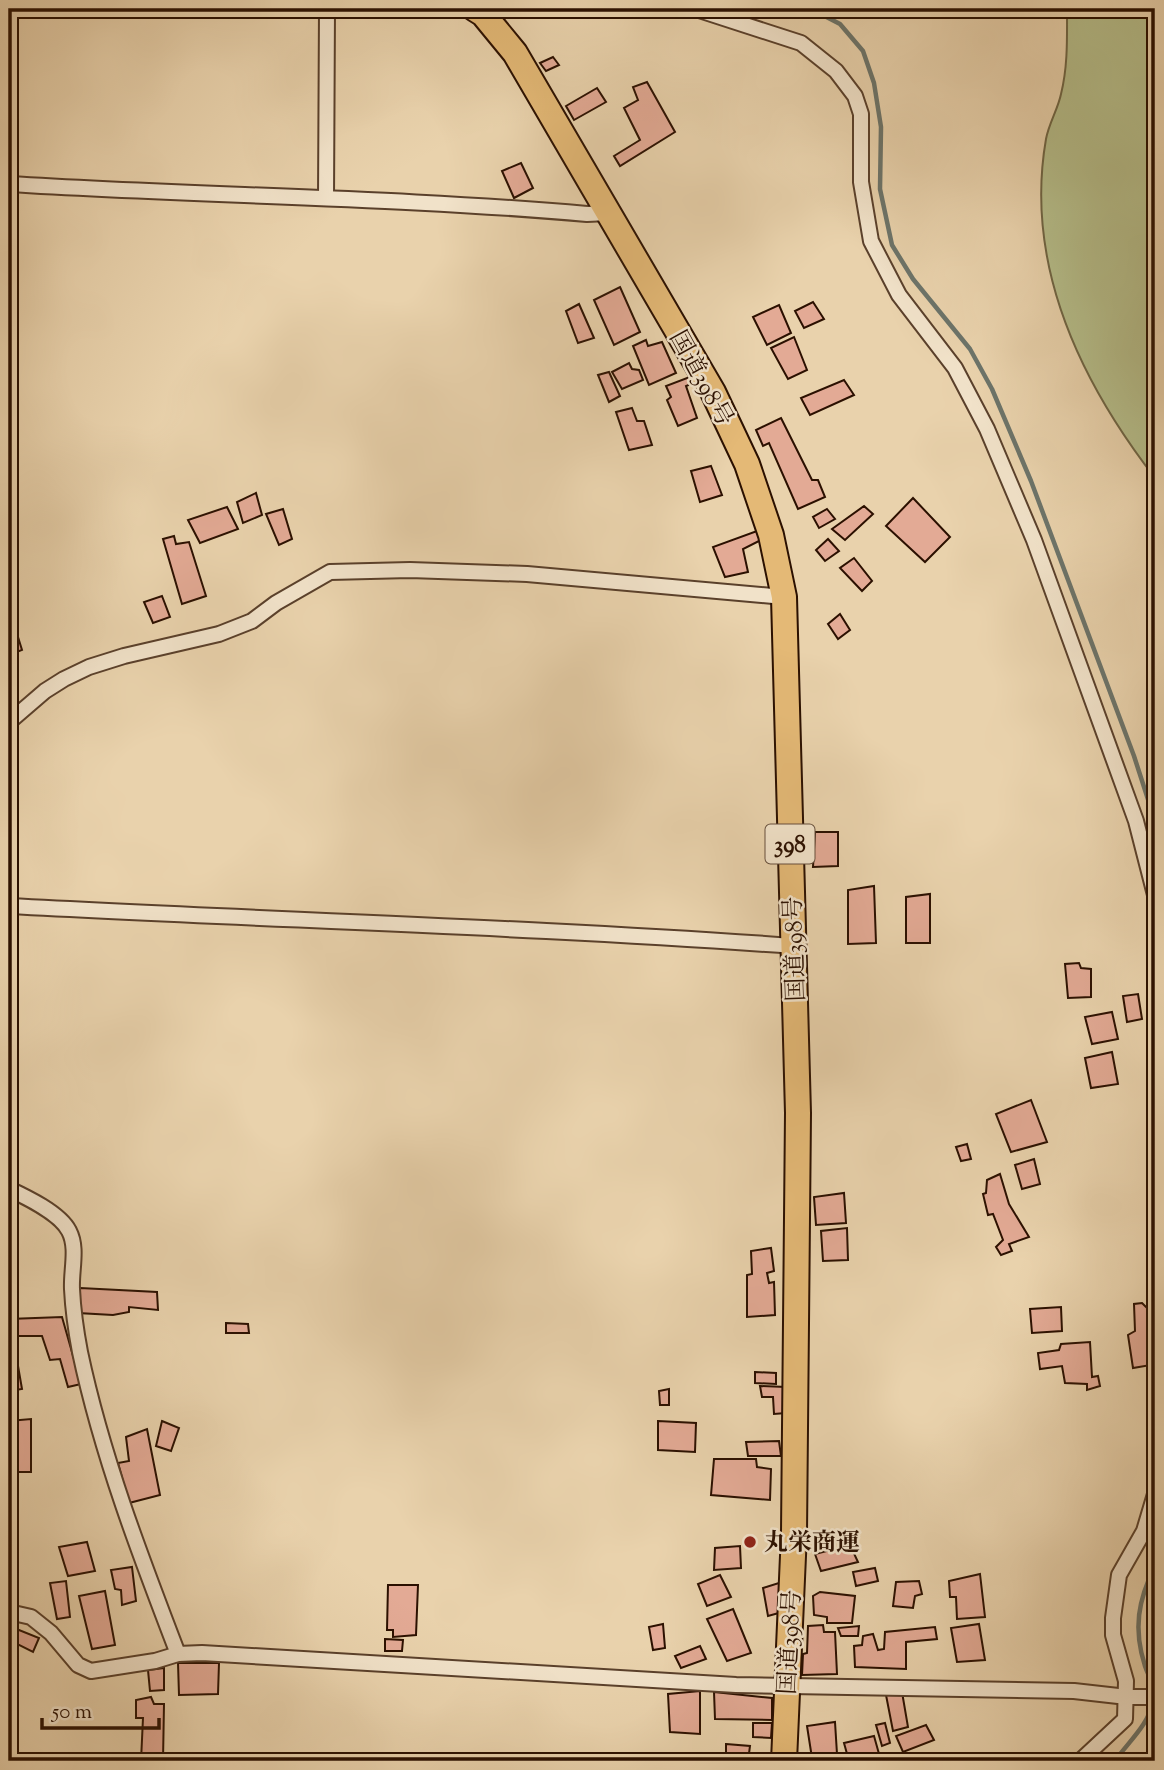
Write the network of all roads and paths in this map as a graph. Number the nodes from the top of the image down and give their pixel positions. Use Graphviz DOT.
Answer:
graph roads {
  1 [pos="327,9"];
  2 [pos="475,9"];
  3 [pos="696,9"];
  4 [pos="9,184"];
  5 [pos="326,198"];
  6 [pos="608,213"];
  7 [pos="784,597"];
  8 [pos="9,722"];
  9 [pos="1155,895"];
  10 [pos="9,906"];
  11 [pos="794,946"];
  12 [pos="9,1189"];
  13 [pos="1155,1494"];
  14 [pos="9,1612"];
  15 [pos="178,1654"];
  16 [pos="787,1685"];
  17 [pos="1127,1697"];
  18 [pos="1149,1697"];
  19 [pos="784,1761"];
  20 [pos="1080,1761"];
  1 -- 5 [label="street"];
  2 -- 6 [label="highway, 国道398号 / 398"];
  3 -- 9 [label="street"];
  4 -- 5 [label="street"];
  5 -- 6 [label="street"];
  6 -- 7 [label="highway, 国道398号 / 398"];
  7 -- 8 [label="street"];
  7 -- 11 [label="highway, 国道398号 / 398"];
  10 -- 11 [label="street"];
  11 -- 16 [label="highway, 国道398号 / 398"];
  12 -- 15 [label="street"];
  13 -- 17 [label="street"];
  14 -- 15 [label="street"];
  15 -- 16 [label="street"];
  16 -- 17 [label="street"];
  16 -- 19 [label="highway, 国道398号 / 398"];
  17 -- 18 [label="street"];
  17 -- 20 [label="street"];
}
